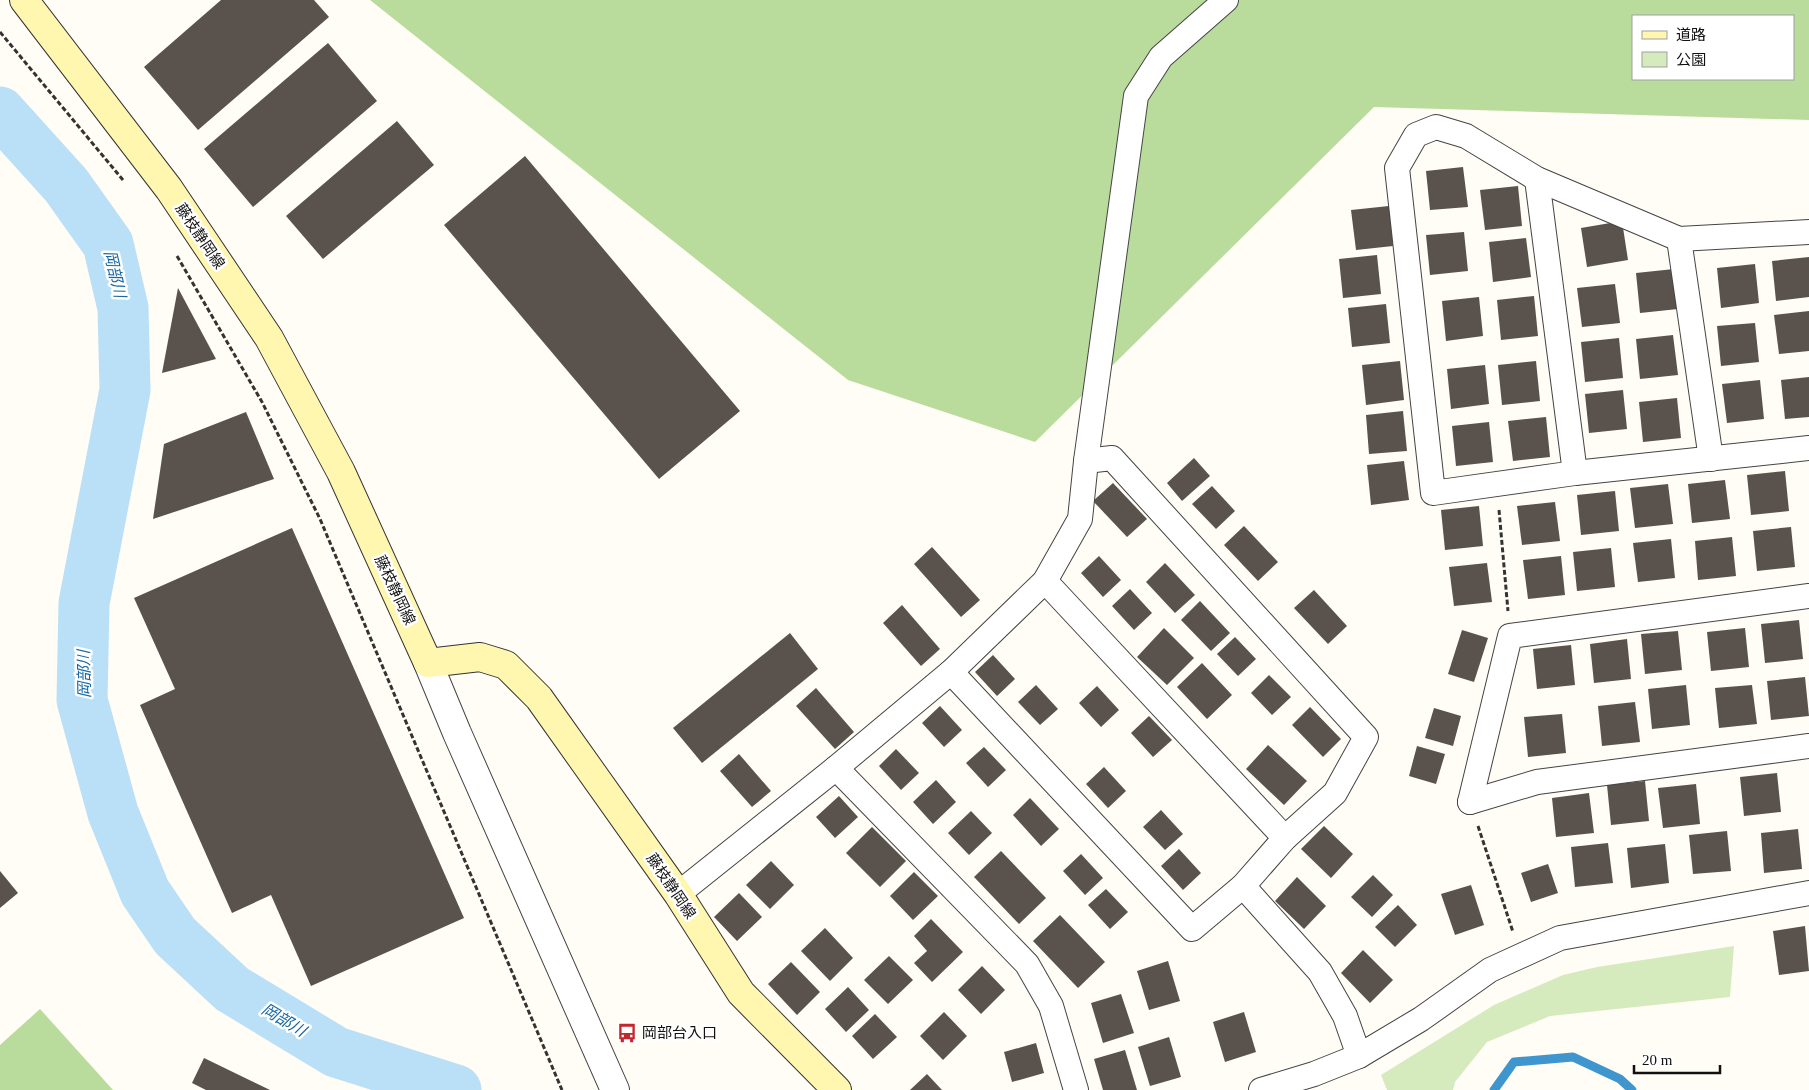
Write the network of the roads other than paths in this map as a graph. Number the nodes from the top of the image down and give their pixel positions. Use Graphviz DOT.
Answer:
graph roads {
  1 [pos="24,0"];
  2 [pos="1226,0"];
  3 [pos="1537,179"];
  4 [pos="1809,232"];
  5 [pos="1680,239"];
  6 [pos="1809,448"];
  7 [pos="1711,460"];
  8 [pos="1086,461"];
  9 [pos="1575,473"];
  10 [pos="1045,581"];
  11 [pos="1809,596"];
  12 [pos="428,663"];
  13 [pos="950,672"];
  14 [pos="1809,746"];
  15 [pos="836,768"];
  16 [pos="1285,838"];
  17 [pos="1242,886"];
  18 [pos="1809,893"];
  19 [pos="678,894"];
  20 [pos="1359,1056"];
  21 [pos="615,1090"];
  22 [pos="838,1090"];
  23 [pos="1076,1090"];
  24 [pos="1261,1090"];
  1 -- 12 [label="main road, 藤枝静岡線"];
  2 -- 8 [label="street"];
  3 -- 5 [label="street"];
  3 -- 9 [label="street"];
  3 -- 9 [label="street"];
  4 -- 5 [label="street"];
  5 -- 7 [label="street"];
  6 -- 7 [label="street"];
  7 -- 9 [label="street"];
  8 -- 10 [label="street"];
  8 -- 16 [label="street"];
  10 -- 13 [label="street"];
  10 -- 16 [label="street"];
  11 -- 14 [label="street"];
  12 -- 19 [label="main road, 藤枝静岡線"];
  12 -- 21 [label="street"];
  13 -- 15 [label="street"];
  13 -- 17 [label="street"];
  15 -- 19 [label="street"];
  15 -- 23 [label="street"];
  16 -- 17 [label="street"];
  17 -- 20 [label="street"];
  18 -- 20 [label="street"];
  19 -- 22 [label="main road, 藤枝静岡線"];
  20 -- 24 [label="street"];
}
